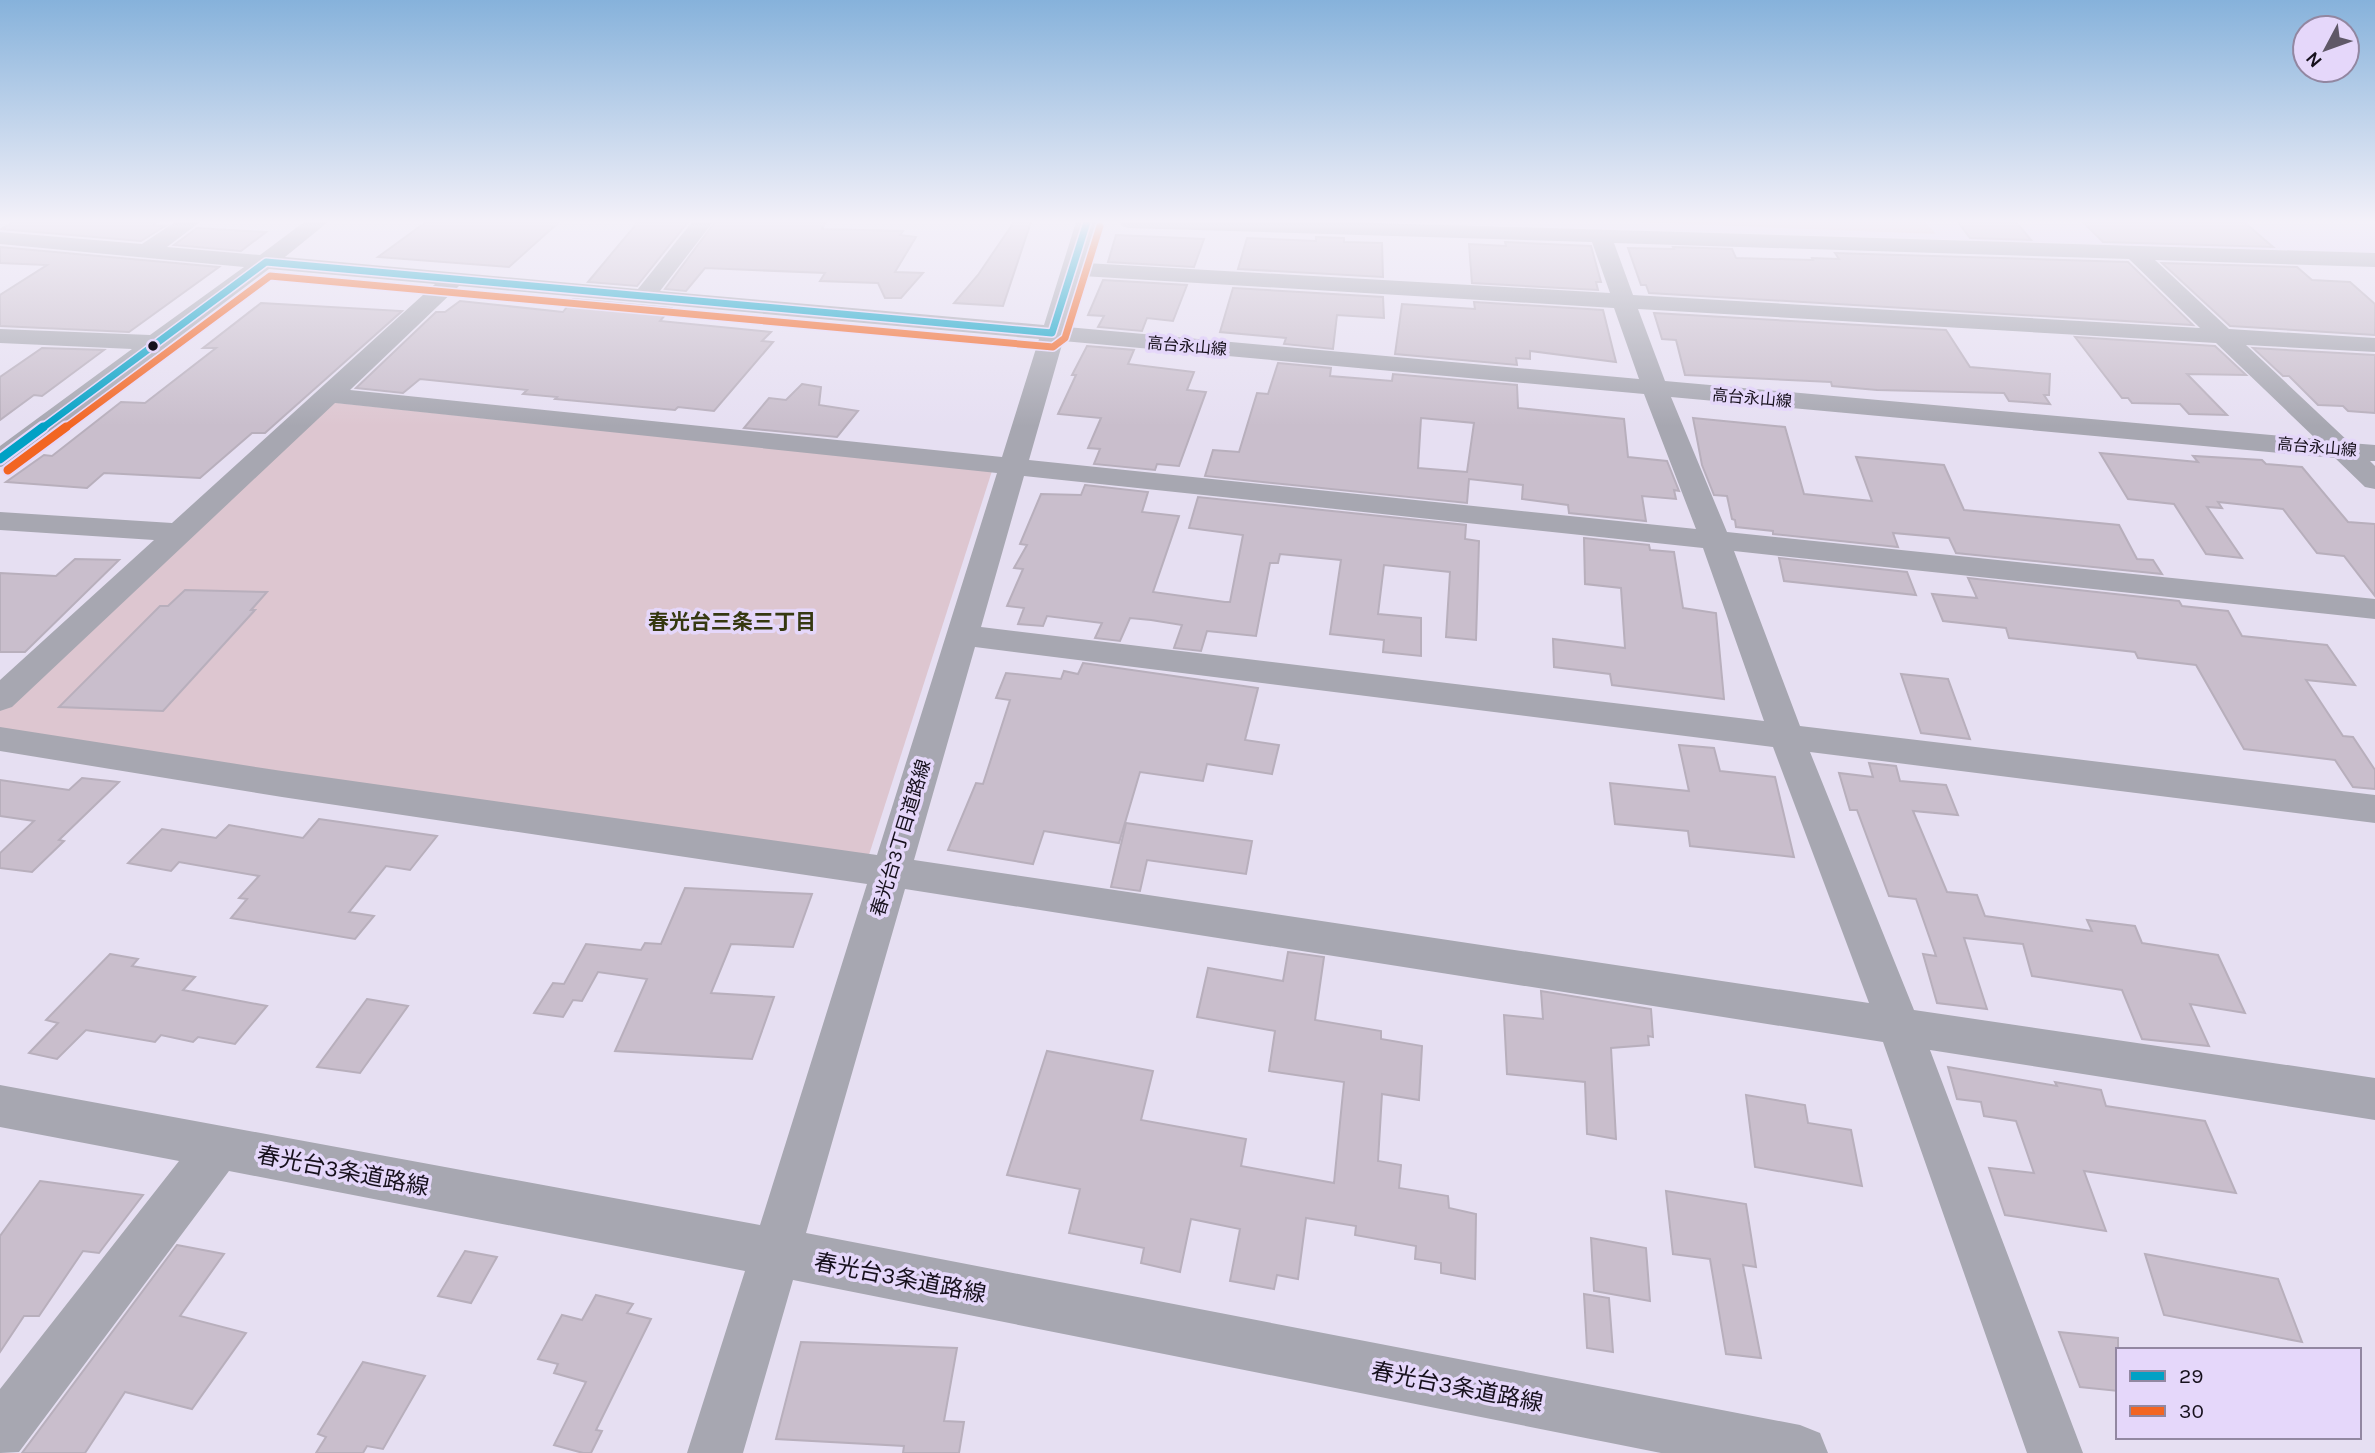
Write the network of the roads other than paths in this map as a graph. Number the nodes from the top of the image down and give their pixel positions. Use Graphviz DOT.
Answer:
graph roads {
  1 [pos="229,290"];
  2 [pos="442,290"];
  3 [pos="583,290"];
  4 [pos="649,290"];
  5 [pos="1065,290"];
  6 [pos="1410,290"];
  7 [pos="1620,290"];
  8 [pos="2174,290"];
  9 [pos="645,295"];
  10 [pos="1625,303"];
  11 [pos="1052,333"];
  12 [pos="2222,336"];
  13 [pos="6,340"];
  14 [pos="157,343"];
  15 [pos="2375,345"];
  16 [pos="1655,389"];
  17 [pos="328,395"];
  18 [pos="2342,449"];
  19 [pos="2375,453"];
  20 [pos="0,459"];
  21 [pos="1014,466"];
  22 [pos="2375,481"];
  23 [pos="0,521"];
  24 [pos="182,533"];
  25 [pos="1715,540"];
  26 [pos="2375,609"];
  27 [pos="962,635"];
  28 [pos="0,699"];
  29 [pos="1786,735"];
  30 [pos="0,739"];
  31 [pos="2375,809"];
  32 [pos="892,872"];
  33 [pos="1899,1026"];
  34 [pos="2375,1099"];
  35 [pos="0,1106"];
  36 [pos="219,1147"];
  37 [pos="775,1252"];
  38 [pos="0,1433"];
  39 [pos="715,1453"];
  40 [pos="1800,1453"];
  41 [pos="2055,1453"];
  1 -- 14 [label="street"];
  2 -- 17 [label="street"];
  3 -- 9 [label="street, 高台永山線"];
  4 -- 9 [label="street"];
  5 -- 11 [label="street, 春光台3丁目道路線"];
  6 -- 10 [label="street"];
  7 -- 10 [label="street"];
  8 -- 12 [label="street"];
  9 -- 11 [label="street, 高台永山線"];
  10 -- 12 [label="street"];
  10 -- 16 [label="street"];
  11 -- 16 [label="street, 高台永山線"];
  11 -- 21 [label="street, 春光台3丁目道路線"];
  12 -- 15 [label="street"];
  12 -- 18 [label="street"];
  13 -- 14 [label="street"];
  14 -- 20 [label="street"];
  16 -- 18 [label="street, 高台永山線"];
  16 -- 25 [label="street"];
  17 -- 21 [label="street"];
  17 -- 24 [label="street"];
  18 -- 19 [label="street, 高台永山線"];
  18 -- 22 [label="street"];
  21 -- 25 [label="street"];
  21 -- 27 [label="street, 春光台3丁目道路線"];
  23 -- 24 [label="street"];
  24 -- 28 [label="street"];
  25 -- 26 [label="street"];
  25 -- 29 [label="street"];
  27 -- 29 [label="street"];
  27 -- 32 [label="street, 春光台3丁目道路線"];
  29 -- 31 [label="street"];
  29 -- 33 [label="street"];
  30 -- 32 [label="street"];
  32 -- 33 [label="street"];
  32 -- 37 [label="street, 春光台3丁目道路線"];
  33 -- 34 [label="street"];
  33 -- 41 [label="street"];
  35 -- 36 [label="street, 春光台3条道路線"];
  36 -- 37 [label="street, 春光台3条道路線"];
  36 -- 38 [label="street"];
  37 -- 39 [label="street, 春光台3丁目道路線"];
  37 -- 40 [label="street, 春光台3条道路線"];
}
